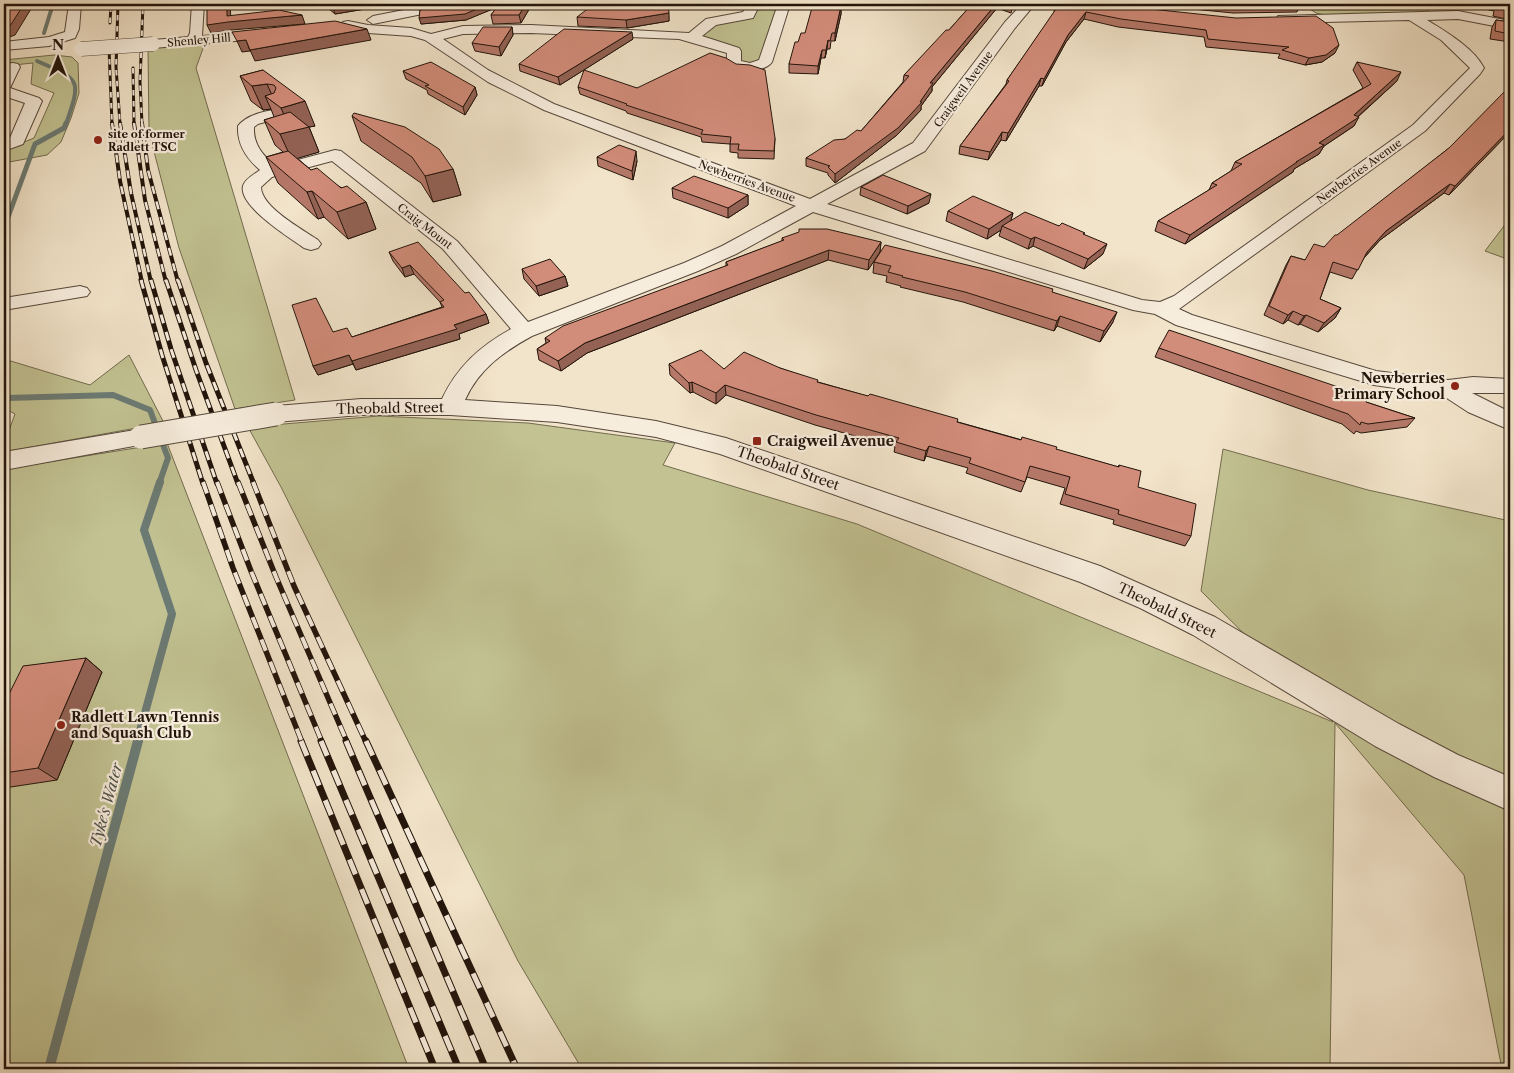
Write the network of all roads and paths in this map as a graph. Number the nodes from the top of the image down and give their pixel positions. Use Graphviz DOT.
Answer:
graph roads {
  1 [pos="75,4"];
  2 [pos="198,4"];
  3 [pos="397,4"];
  4 [pos="452,4"];
  5 [pos="754,4"];
  6 [pos="784,4"];
  7 [pos="1029,4"];
  8 [pos="1298,4"];
  9 [pos="1413,10"];
  10 [pos="408,14"];
  11 [pos="1318,18"];
  12 [pos="1269,19"];
  13 [pos="1510,25"];
  14 [pos="282,33"];
  15 [pos="692,37"];
  16 [pos="430,38"];
  17 [pos="193,41"];
  18 [pos="4,46"];
  19 [pos="4,55"];
  20 [pos="4,68"];
  21 [pos="4,86"];
  22 [pos="4,90"];
  23 [pos="278,114"];
  24 [pos="4,146"];
  25 [pos="268,173"];
  26 [pos="813,206"];
  27 [pos="311,244"];
  28 [pos="80,292"];
  29 [pos="4,304"];
  30 [pos="1160,308"];
  31 [pos="524,331"];
  32 [pos="1510,386"];
  33 [pos="1448,388"];
  34 [pos="450,407"];
  35 [pos="1510,422"];
  36 [pos="4,461"];
  37 [pos="1510,794"];
  1 -- 18 [label="street"];
  2 -- 17 [label="street"];
  3 -- 10 [label="street"];
  4 -- 10 [label="street"];
  5 -- 15 [label="street"];
  6 -- 15 [label="street"];
  7 -- 26 [label="street, Craigweil Avenue"];
  8 -- 11 [label="street"];
  9 -- 11 [label="street"];
  9 -- 13 [label="street"];
  9 -- 30 [label="street, Newberries Avenue"];
  10 -- 16 [label="street, Newberries Avenue"];
  11 -- 12 [label="street"];
  14 -- 17 [label="street, Shenley Hill"];
  15 -- 16 [label="street"];
  16 -- 26 [label="street, Newberries Avenue"];
  17 -- 19 [label="street, Shenley Hill, bridge"];
  20 -- 21 [label="street"];
  22 -- 24 [label="street"];
  23 -- 25 [label="street"];
  25 -- 27 [label="street"];
  25 -- 31 [label="street, Craig Mount"];
  26 -- 30 [label="street, Newberries Avenue"];
  26 -- 31 [label="street, Craigweil Avenue"];
  28 -- 29 [label="street"];
  30 -- 33 [label="street, Newberries Avenue"];
  31 -- 34 [label="street, Craigweil Avenue"];
  32 -- 33 [label="street"];
  33 -- 35 [label="street"];
  34 -- 36 [label="street, Theobald Street, bridge"];
  34 -- 37 [label="street, Theobald Street"];
}
